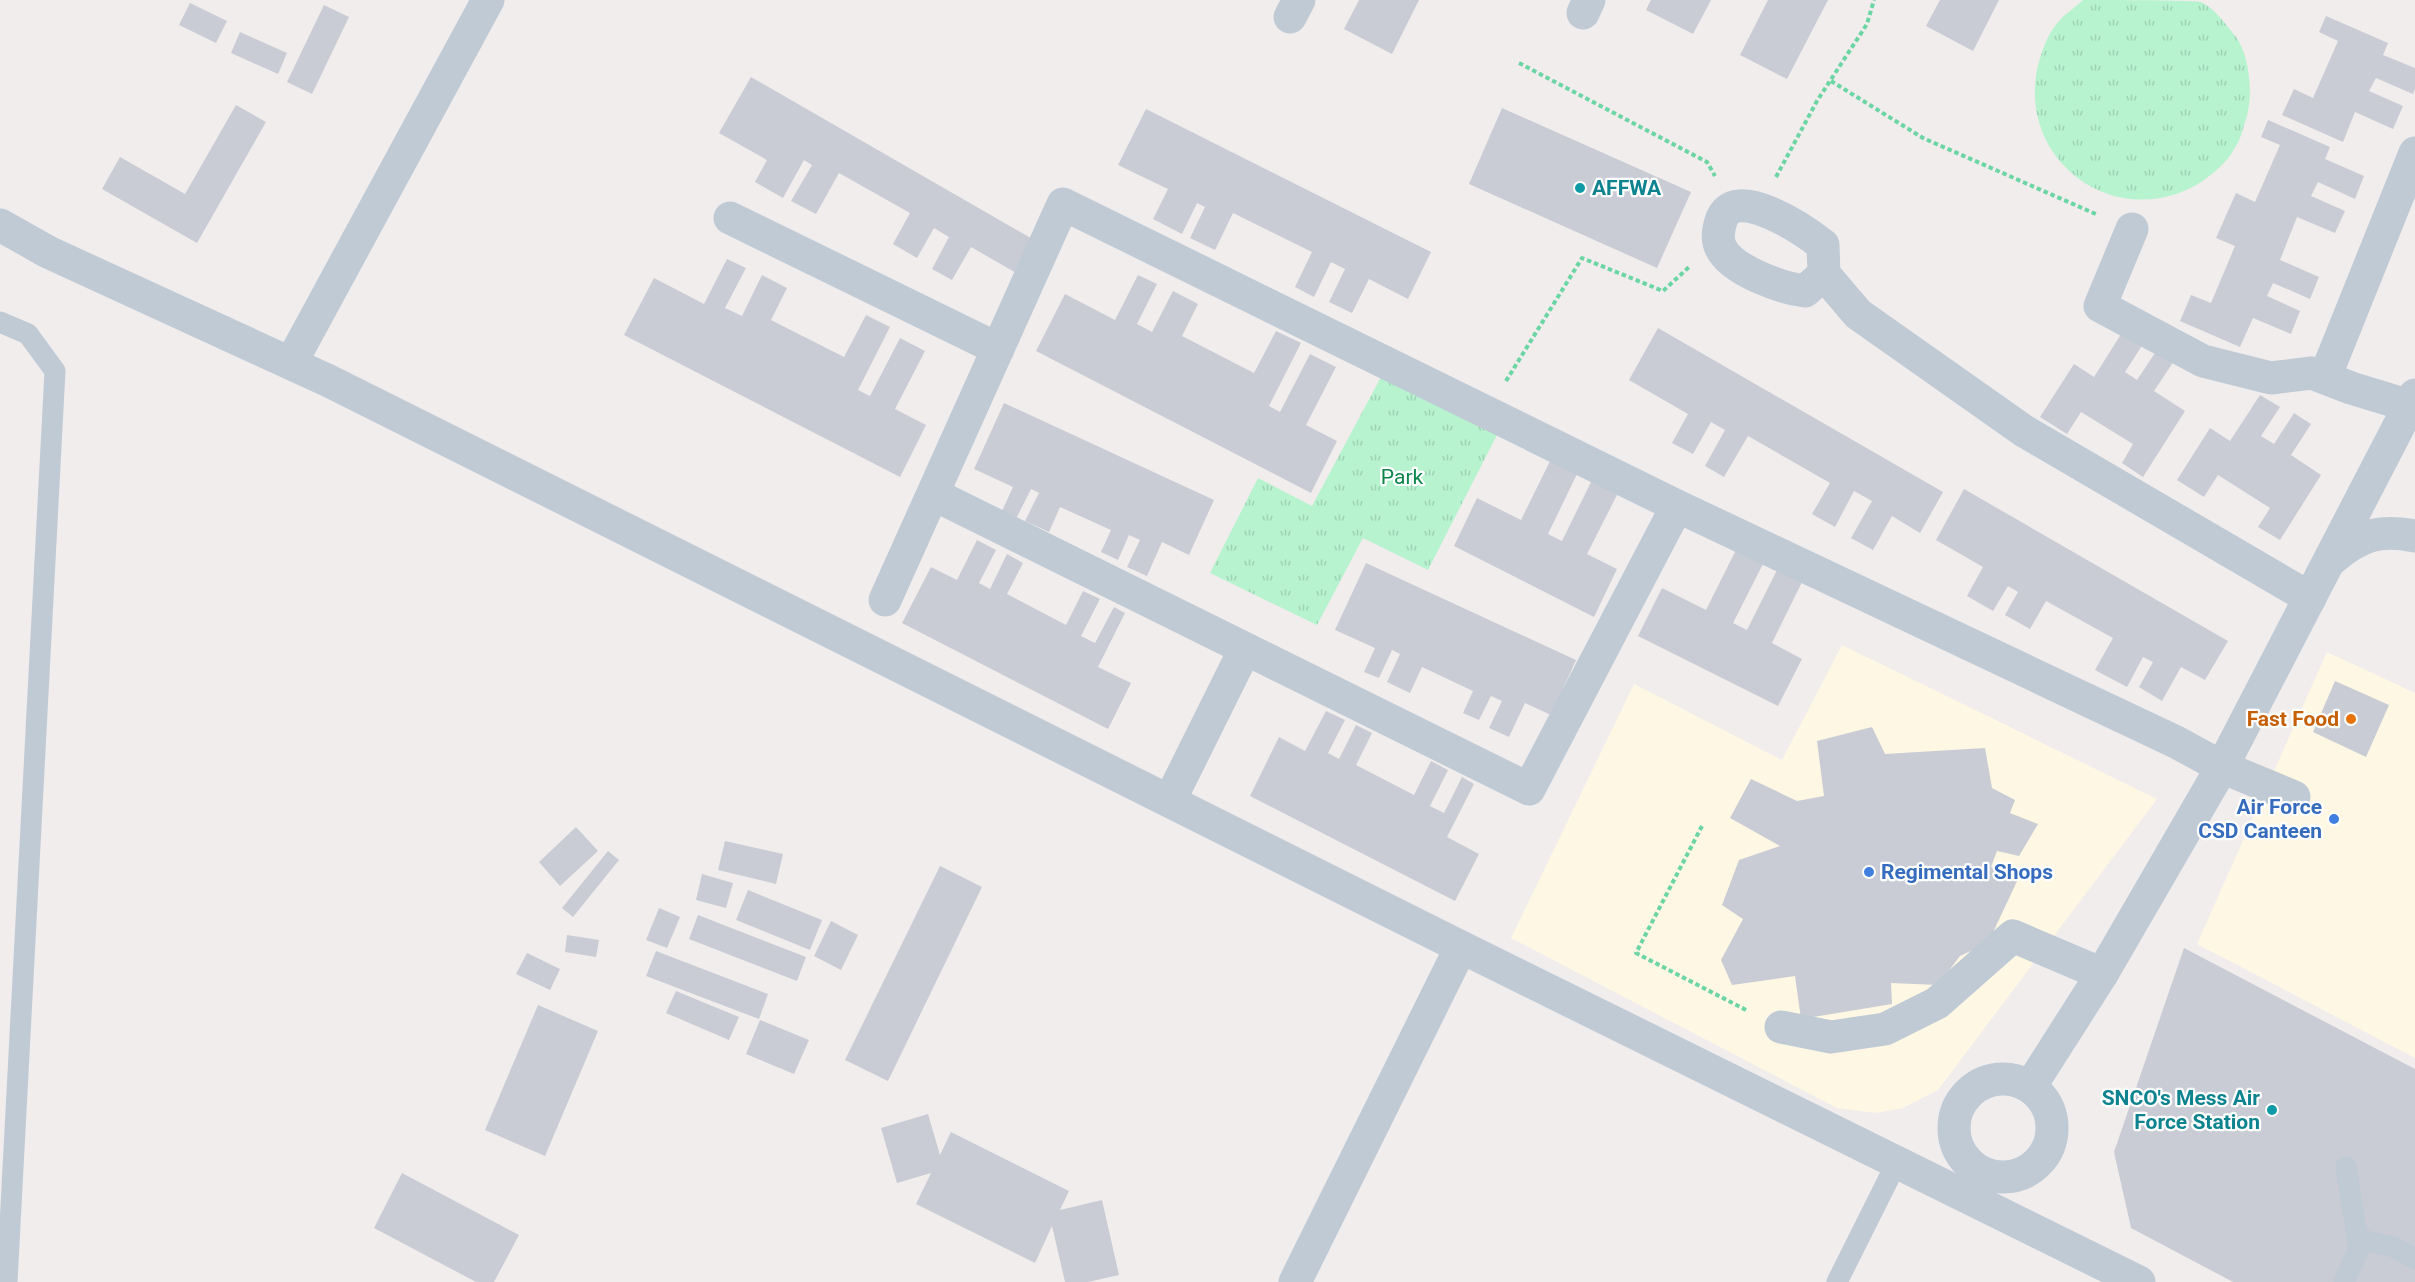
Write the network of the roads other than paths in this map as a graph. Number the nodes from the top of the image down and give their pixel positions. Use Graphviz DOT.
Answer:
graph roads {
  1 [pos="488,0"];
  2 [pos="2415,153"];
  3 [pos="730,218"];
  4 [pos="0,225"];
  5 [pos="2132,229"];
  6 [pos="1824,274"];
  7 [pos="0,322"];
  8 [pos="998,349"];
  9 [pos="291,363"];
  10 [pos="2325,377"];
  11 [pos="2413,400"];
  12 [pos="933,494"];
  13 [pos="1677,506"];
  14 [pos="2415,536"];
  15 [pos="2329,562"];
  16 [pos="2310,598"];
  17 [pos="885,600"];
  18 [pos="1245,649"];
  19 [pos="2222,767"];
  20 [pos="2294,796"];
  21 [pos="1170,800"];
  22 [pos="1461,947"];
  23 [pos="2102,974"];
  24 [pos="1781,1027"];
  25 [pos="2030,1087"];
  26 [pos="1889,1157"];
  27 [pos="1967,1162"];
  28 [pos="2346,1167"];
  29 [pos="2030,1227"];
  30 [pos="2357,1239"];
  31 [pos="2415,1259"];
  32 [pos="7,1282"];
  33 [pos="1295,1282"];
  34 [pos="1837,1282"];
  35 [pos="2139,1282"];
  36 [pos="2344,1282"];
  1 -- 9 [label="street"];
  2 -- 10 [label="street"];
  3 -- 8 [label="street"];
  4 -- 9 [label="street"];
  5 -- 10 [label="street"];
  6 -- 6 [label="street"];
  6 -- 16 [label="street"];
  7 -- 32 [label="lane"];
  8 -- 12 [label="street"];
  8 -- 13 [label="street"];
  9 -- 21 [label="street"];
  10 -- 11 [label="street"];
  11 -- 15 [label="street"];
  12 -- 17 [label="street"];
  12 -- 18 [label="street"];
  13 -- 18 [label="street"];
  13 -- 19 [label="street"];
  14 -- 15 [label="street"];
  15 -- 16 [label="street"];
  16 -- 19 [label="street"];
  18 -- 21 [label="street"];
  19 -- 20 [label="street"];
  19 -- 23 [label="street"];
  21 -- 22 [label="street"];
  22 -- 26 [label="street"];
  22 -- 33 [label="street"];
  23 -- 24 [label="street"];
  23 -- 25 [label="street"];
  25 -- 27 [label="street"];
  25 -- 27 [label="street"];
  26 -- 27 [label="street"];
  26 -- 29 [label="street"];
  26 -- 34 [label="lane"];
  27 -- 29 [label="street"];
  28 -- 30 [label="lane"];
  29 -- 35 [label="street"];
  30 -- 31 [label="lane"];
  30 -- 36 [label="lane"];
}
